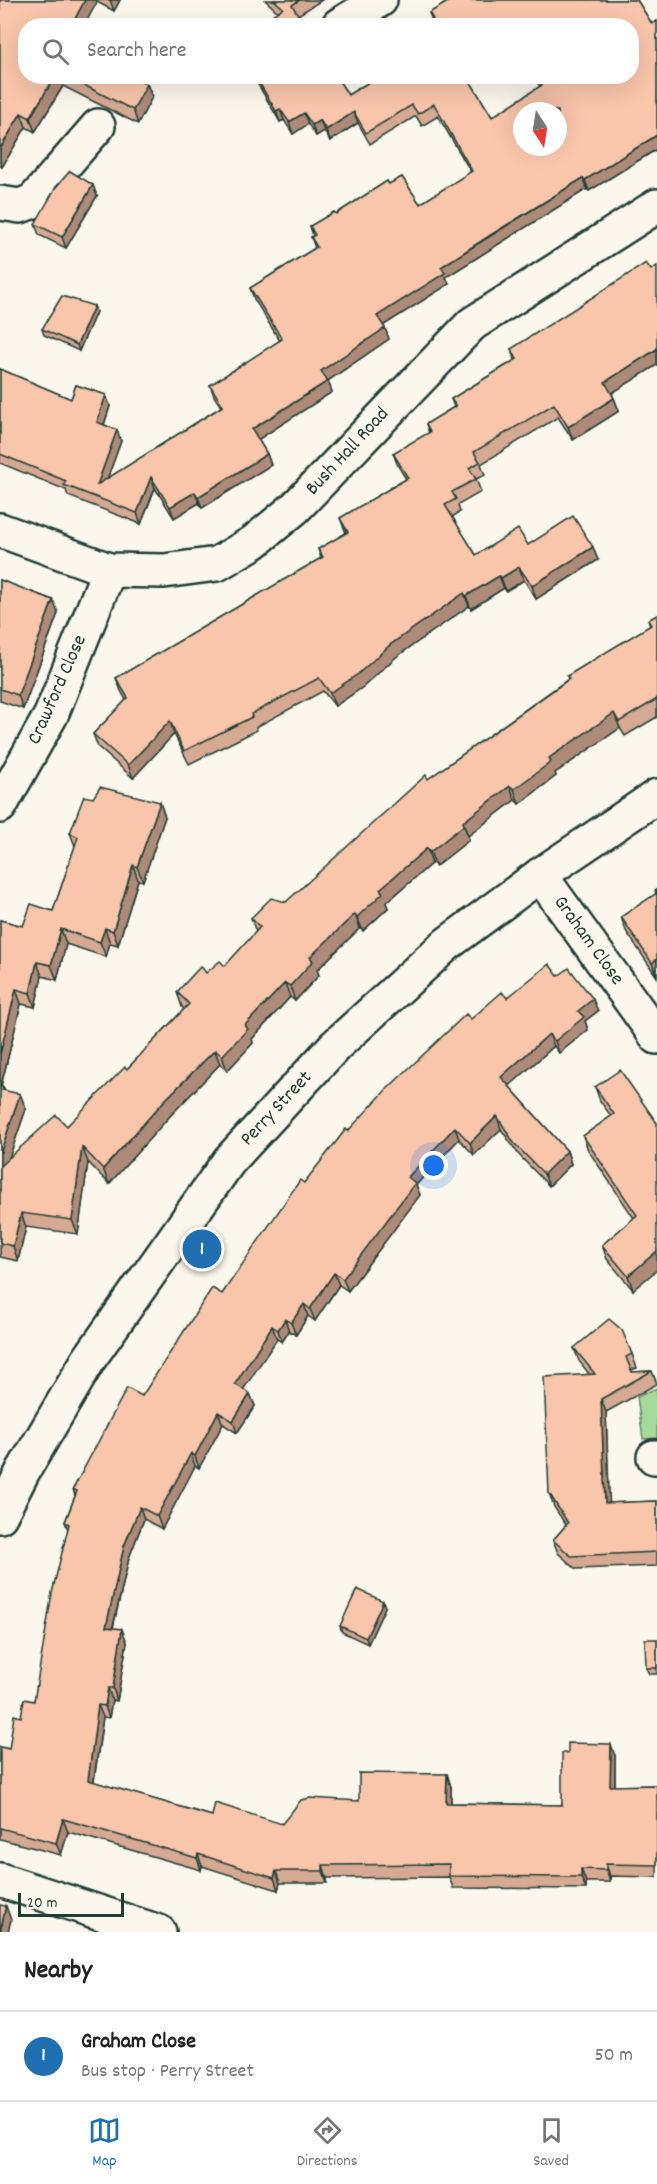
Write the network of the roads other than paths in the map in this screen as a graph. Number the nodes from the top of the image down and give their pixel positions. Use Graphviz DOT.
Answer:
graph roads {
  1 [pos="380,0"];
  2 [pos="350,18"];
  3 [pos="98,126"];
  4 [pos="0,203"];
  5 [pos="657,206"];
  6 [pos="0,530"];
  7 [pos="109,570"];
  8 [pos="657,796"];
  9 [pos="0,806"];
  10 [pos="540,875"];
  11 [pos="657,1037"];
  12 [pos="0,1516"];
  13 [pos="0,1880"];
  14 [pos="159,1932"];
  1 -- 2 [label="street"];
  3 -- 4 [label="street"];
  5 -- 7 [label="street, Bush Hall Road"];
  6 -- 7 [label="street, Bush Hall Road"];
  7 -- 9 [label="street, Crawford Close"];
  8 -- 10 [label="street, Perry Street"];
  10 -- 11 [label="street, Graham Close"];
  10 -- 12 [label="street, Perry Street"];
  13 -- 14 [label="street"];
}
